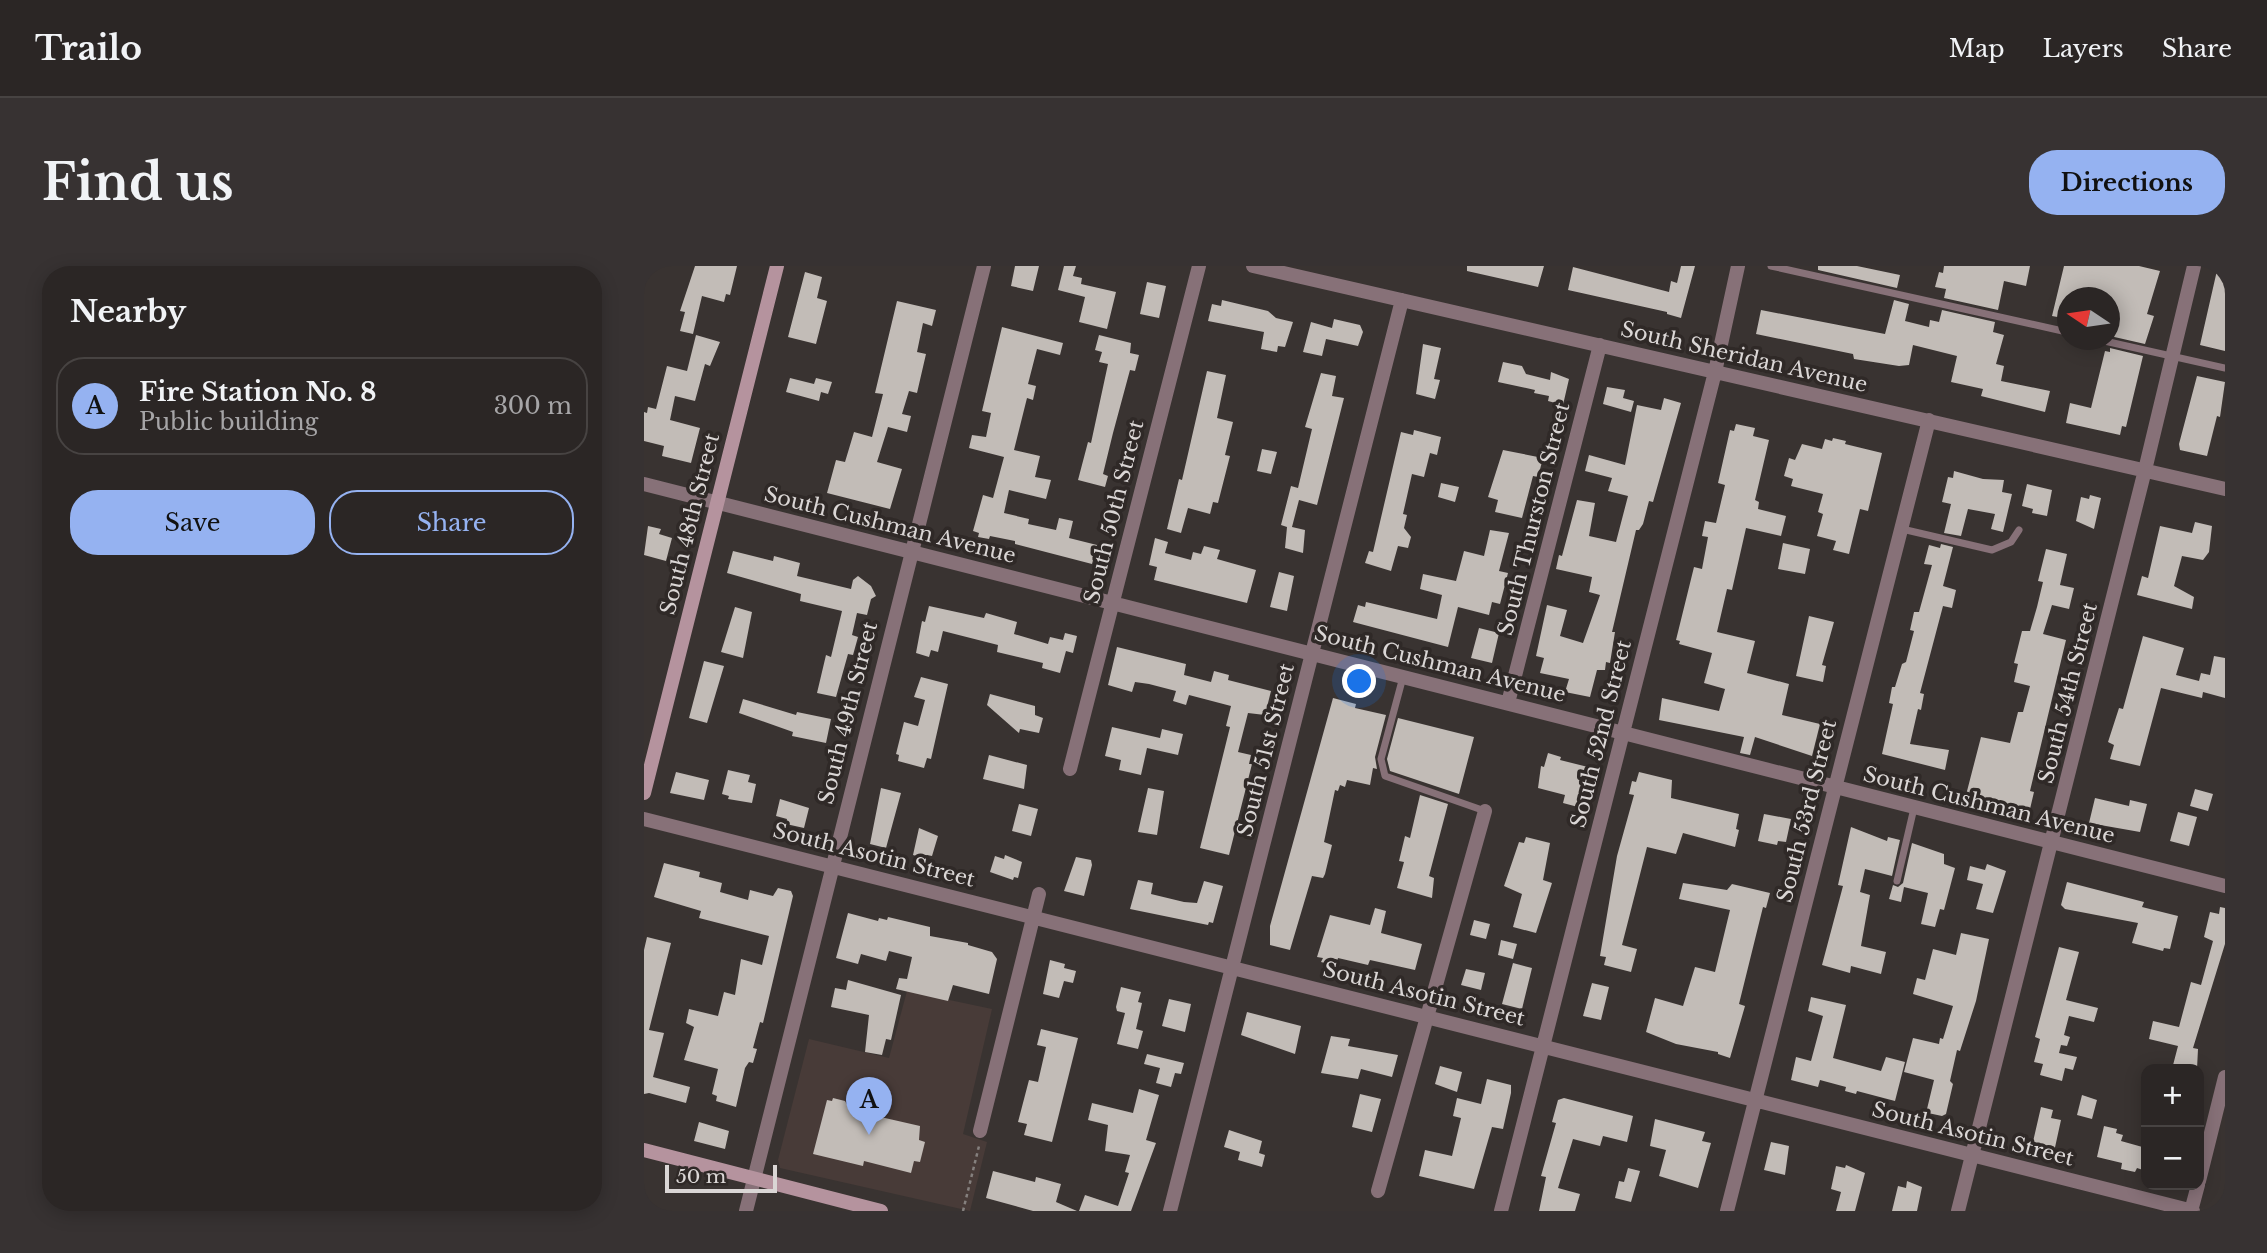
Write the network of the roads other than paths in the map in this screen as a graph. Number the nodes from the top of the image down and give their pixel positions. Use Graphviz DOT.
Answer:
graph roads {
  1 [pos="777,266"];
  2 [pos="984,266"];
  3 [pos="1199,266"];
  4 [pos="1253,266"];
  5 [pos="1738,266"];
  6 [pos="1771,266"];
  7 [pos="2194,266"];
  8 [pos="1284,269"];
  9 [pos="1402,300"];
  10 [pos="2057,330"];
  11 [pos="2120,344"];
  12 [pos="1600,345"];
  13 [pos="2172,356"];
  14 [pos="2225,368"];
  15 [pos="1715,372"];
  16 [pos="1928,421"];
  17 [pos="2146,470"];
  18 [pos="644,484"];
  19 [pos="2225,489"];
  20 [pos="717,503"];
  21 [pos="1901,529"];
  22 [pos="2019,530"];
  23 [pos="910,552"];
  24 [pos="1113,603"];
  25 [pos="1312,654"];
  26 [pos="1403,677"];
  27 [pos="1508,703"];
  28 [pos="1623,733"];
  29 [pos="1070,769"];
  30 [pos="1835,788"];
  31 [pos="644,793"];
  32 [pos="1914,808"];
  33 [pos="1485,811"];
  34 [pos="644,819"];
  35 [pos="2052,842"];
  36 [pos="831,866"];
  37 [pos="1897,881"];
  38 [pos="2225,886"];
  39 [pos="1039,894"];
  40 [pos="1032,917"];
  41 [pos="1232,967"];
  42 [pos="1428,1016"];
  43 [pos="1543,1046"];
  44 [pos="2225,1077"];
  45 [pos="1755,1100"];
  46 [pos="980,1131"];
  47 [pos="644,1150"];
  48 [pos="1972,1156"];
  49 [pos="2204,1159"];
  50 [pos="754,1179"];
  51 [pos="2196,1190"];
  52 [pos="1378,1191"];
  53 [pos="746,1211"];
  54 [pos="881,1211"];
  55 [pos="1170,1211"];
  56 [pos="1501,1211"];
  57 [pos="1727,1211"];
  58 [pos="1958,1211"];
  59 [pos="2192,1211"];
  1 -- 20 [label="main road, South 48th Street"];
  2 -- 23 [label="street, South 49th Street"];
  3 -- 24 [label="street, South 50th Street"];
  4 -- 8 [label="street, South Sheridan Avenue"];
  5 -- 15 [label="street, South 52nd Street"];
  6 -- 10 [label="lane"];
  7 -- 13 [label="street, South 54th Street"];
  8 -- 9 [label="street, South Sheridan Avenue"];
  9 -- 12 [label="street, South Sheridan Avenue"];
  9 -- 25 [label="street, South 51st Street"];
  11 -- 13 [label="lane"];
  12 -- 15 [label="street, South Sheridan Avenue"];
  12 -- 27 [label="street, South Thurston Street"];
  13 -- 14 [label="lane"];
  13 -- 17 [label="street, South 54th Street"];
  15 -- 16 [label="street, South Sheridan Avenue"];
  15 -- 28 [label="street, South 52nd Street"];
  16 -- 17 [label="street, South Sheridan Avenue"];
  16 -- 21 [label="street, South 53rd Street"];
  17 -- 19 [label="street, South Sheridan Avenue"];
  17 -- 35 [label="street, South 54th Street"];
  18 -- 20 [label="street, South Cushman Avenue"];
  20 -- 23 [label="street, South Cushman Avenue"];
  20 -- 31 [label="main road, South 48th Street"];
  21 -- 22 [label="lane"];
  21 -- 30 [label="street, South 53rd Street"];
  23 -- 24 [label="street, South Cushman Avenue"];
  23 -- 36 [label="street, South 49th Street"];
  24 -- 25 [label="street, South Cushman Avenue"];
  24 -- 29 [label="street, South 50th Street"];
  25 -- 26 [label="street, South Cushman Avenue"];
  25 -- 41 [label="street, South 51st Street"];
  26 -- 27 [label="street, South Cushman Avenue"];
  26 -- 33 [label="lane"];
  27 -- 28 [label="street, South Cushman Avenue"];
  28 -- 30 [label="street, South Cushman Avenue"];
  28 -- 43 [label="street, South 52nd Street"];
  30 -- 32 [label="street, South Cushman Avenue"];
  30 -- 45 [label="street, South 53rd Street"];
  32 -- 35 [label="street, South Cushman Avenue"];
  32 -- 37 [label="lane"];
  33 -- 42 [label="street"];
  34 -- 36 [label="street, South Asotin Street"];
  35 -- 38 [label="street, South Cushman Avenue"];
  35 -- 48 [label="street, South 54th Street"];
  36 -- 40 [label="street, South Asotin Street"];
  36 -- 50 [label="street, South 49th Street"];
  39 -- 40 [label="street"];
  40 -- 41 [label="street, South Asotin Street"];
  40 -- 46 [label="street"];
  41 -- 42 [label="street, South Asotin Street"];
  41 -- 55 [label="street, South 51st Street"];
  42 -- 43 [label="street, South Asotin Street"];
  42 -- 52 [label="street"];
  43 -- 45 [label="street, South Asotin Street"];
  43 -- 56 [label="street, South 52nd Street"];
  44 -- 49 [label="street"];
  45 -- 48 [label="street, South Asotin Street"];
  45 -- 57 [label="street, South 53rd Street"];
  47 -- 50 [label="main road"];
  48 -- 58 [label="street, South 54th Street"];
  48 -- 59 [label="street, South Asotin Street"];
  50 -- 53 [label="street, South 49th Street"];
  50 -- 54 [label="main road"];
  51 -- 59 [label="street"];
}
